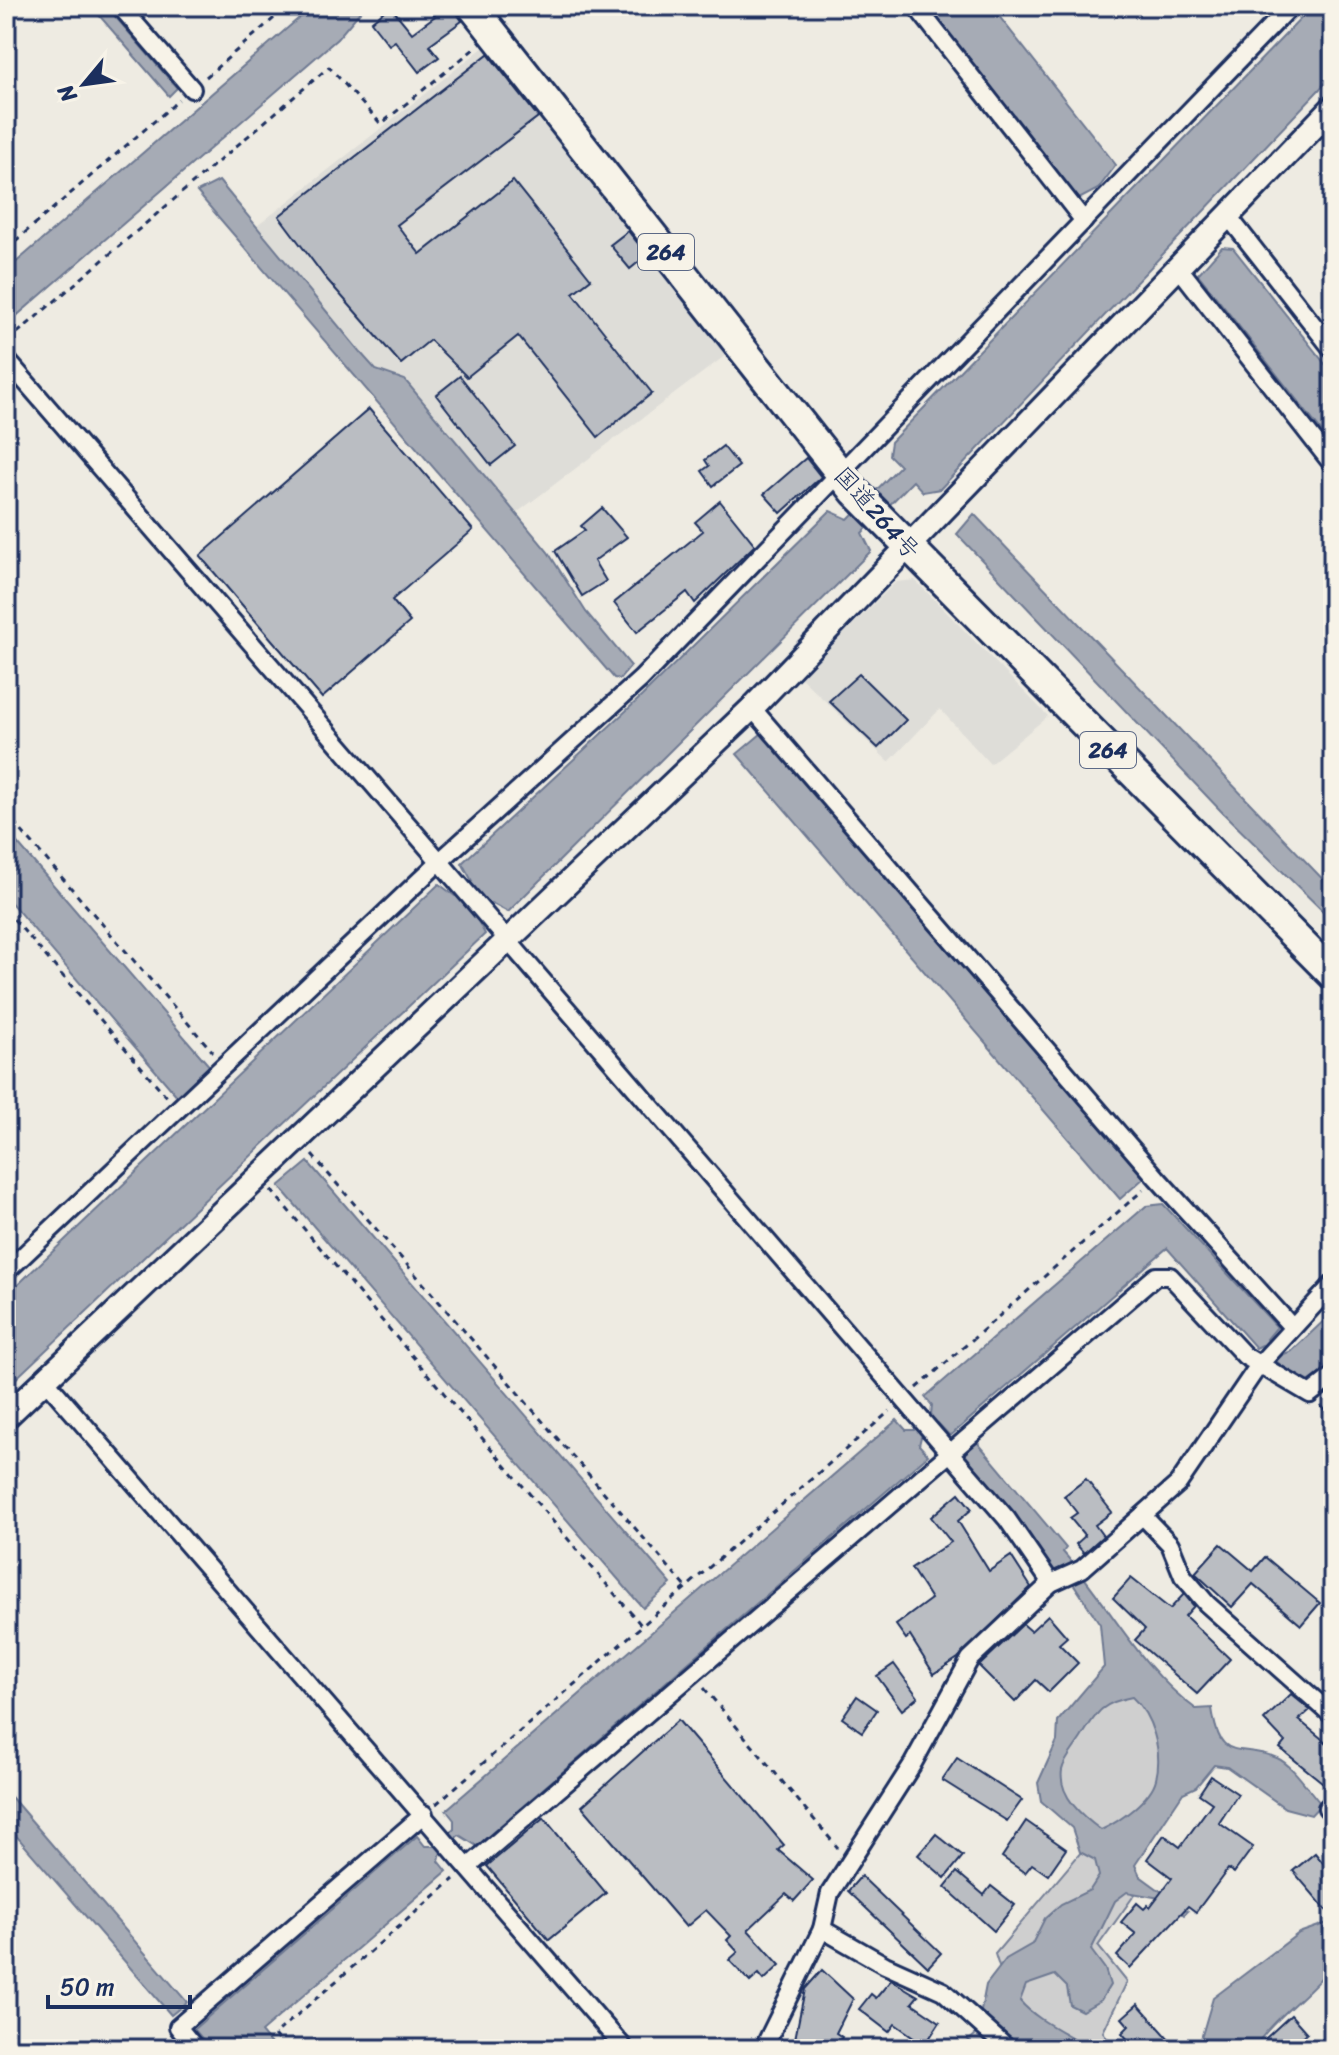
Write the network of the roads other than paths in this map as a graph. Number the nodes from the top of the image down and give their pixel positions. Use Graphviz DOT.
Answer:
graph roads {
  1 [pos="120,6"];
  2 [pos="472,6"];
  3 [pos="916,6"];
  4 [pos="1291,6"];
  5 [pos="192,89"];
  6 [pos="1333,107"];
  7 [pos="1228,216"];
  8 [pos="1084,221"];
  9 [pos="1179,268"];
  10 [pos="1333,350"];
  11 [pos="6,359"];
  12 [pos="1333,465"];
  13 [pos="841,476"];
  14 [pos="909,549"];
  15 [pos="752,708"];
  16 [pos="439,862"];
  17 [pos="508,941"];
  18 [pos="1333,975"];
  19 [pos="6,1272"];
  20 [pos="1333,1284"];
  21 [pos="1292,1327"];
  22 [pos="1268,1354"];
  23 [pos="1333,1376"];
  24 [pos="45,1380"];
  25 [pos="6,1417"];
  26 [pos="947,1453"];
  27 [pos="1143,1516"];
  28 [pos="1058,1581"];
  29 [pos="1333,1716"];
  30 [pos="1333,1802"];
  31 [pos="1333,1813"];
  32 [pos="424,1814"];
  33 [pos="468,1867"];
  34 [pos="822,1929"];
  35 [pos="196,2049"];
  36 [pos="625,2049"];
  37 [pos="763,2049"];
  38 [pos="1008,2049"];
  1 -- 5 [label="street"];
  2 -- 13 [label="highway, 国道264号 / 264"];
  3 -- 8 [label="street"];
  4 -- 8 [label="street"];
  6 -- 7 [label="street"];
  7 -- 9 [label="street"];
  7 -- 10 [label="street"];
  8 -- 13 [label="street"];
  9 -- 12 [label="street"];
  9 -- 14 [label="street"];
  11 -- 16 [label="street"];
  13 -- 14 [label="highway, 国道264号 / 264"];
  13 -- 16 [label="street"];
  14 -- 15 [label="street"];
  14 -- 18 [label="highway, 国道264号 / 264"];
  15 -- 17 [label="street"];
  15 -- 21 [label="street"];
  16 -- 17 [label="street"];
  16 -- 19 [label="street"];
  17 -- 24 [label="street"];
  17 -- 26 [label="street"];
  20 -- 21 [label="street"];
  21 -- 22 [label="street"];
  22 -- 23 [label="street"];
  22 -- 26 [label="street"];
  22 -- 27 [label="street"];
  24 -- 25 [label="street"];
  24 -- 32 [label="street"];
  26 -- 28 [label="street"];
  26 -- 33 [label="street"];
  27 -- 28 [label="street"];
  27 -- 29 [label="street"];
  28 -- 34 [label="street"];
  30 -- 31 [label="street"];
  32 -- 33 [label="street"];
  32 -- 35 [label="street"];
  33 -- 36 [label="street"];
  34 -- 37 [label="street"];
  34 -- 38 [label="street"];
}
